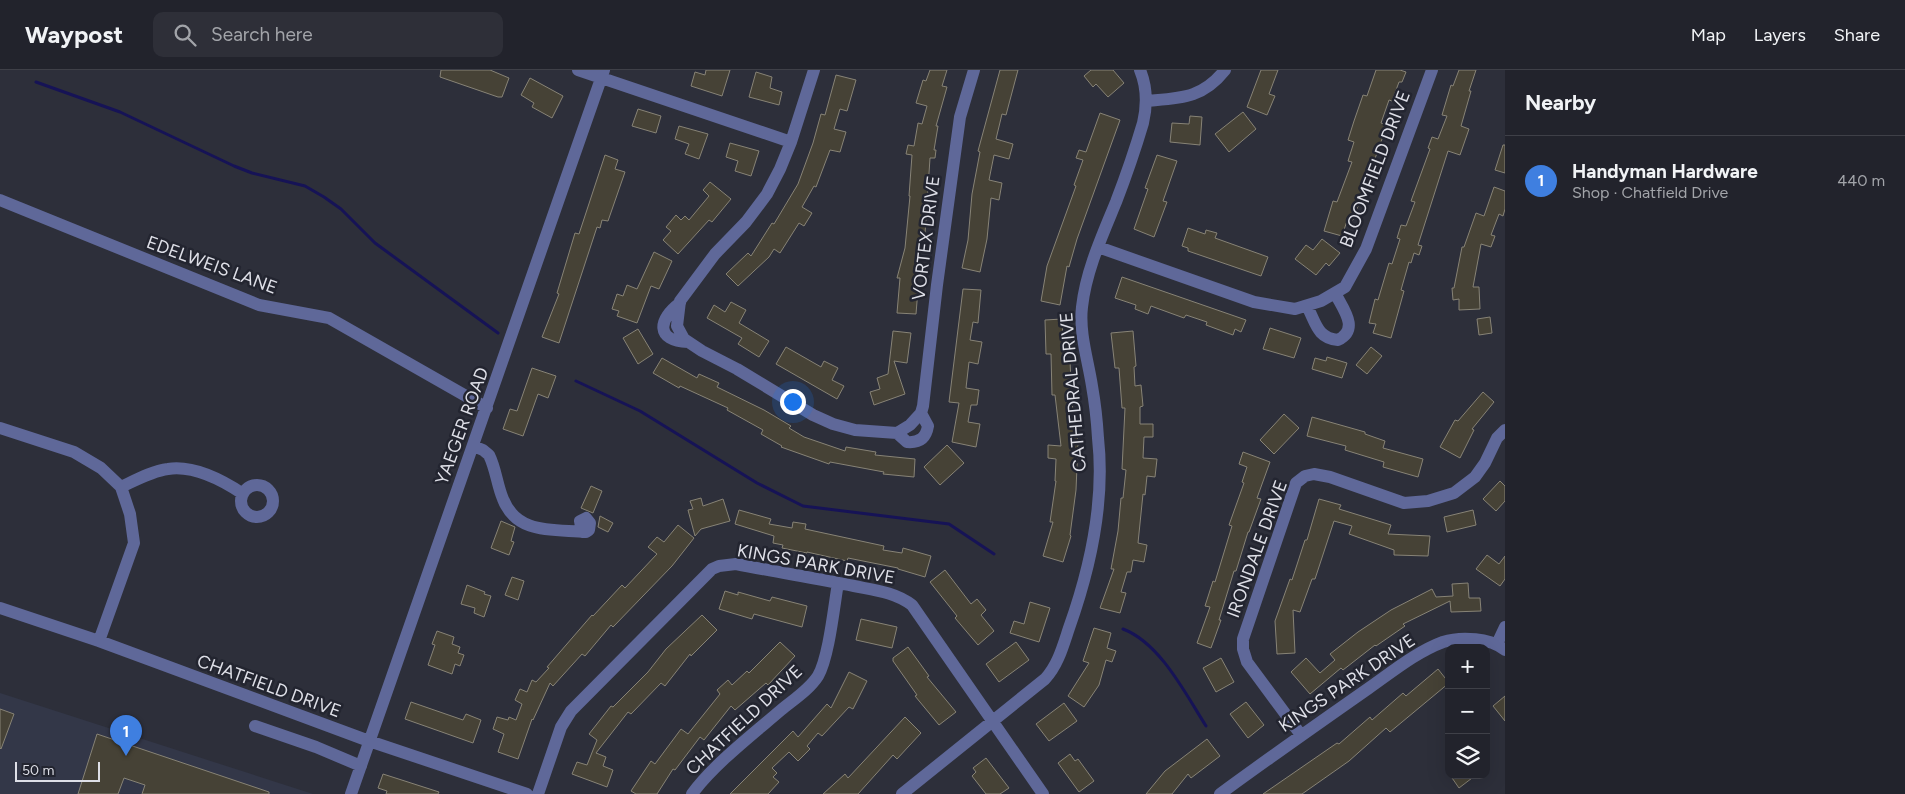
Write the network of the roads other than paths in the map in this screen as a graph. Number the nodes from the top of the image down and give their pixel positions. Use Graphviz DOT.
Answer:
graph roads {
  1 [pos="578,70"];
  2 [pos="814,70"];
  3 [pos="974,70"];
  4 [pos="1140,70"];
  5 [pos="1225,70"];
  6 [pos="1432,70"];
  7 [pos="603,74"];
  8 [pos="1146,101"];
  9 [pos="791,142"];
  10 [pos="0,200"];
  11 [pos="1098,247"];
  12 [pos="1335,293"];
  13 [pos="680,303"];
  14 [pos="1308,306"];
  15 [pos="688,342"];
  16 [pos="487,408"];
  17 [pos="921,413"];
  18 [pos="0,428"];
  19 [pos="1505,430"];
  20 [pos="897,432"];
  21 [pos="473,446"];
  22 [pos="121,487"];
  23 [pos="243,494"];
  24 [pos="582,532"];
  25 [pos="838,582"];
  26 [pos="0,608"];
  27 [pos="1505,627"];
  28 [pos="99,641"];
  29 [pos="1501,647"];
  30 [pos="992,721"];
  31 [pos="255,726"];
  32 [pos="1301,735"];
  33 [pos="369,742"];
  34 [pos="361,766"];
  35 [pos="351,794"];
  36 [pos="527,794"];
  37 [pos="538,794"];
  38 [pos="692,794"];
  39 [pos="902,794"];
  40 [pos="1043,794"];
  41 [pos="1220,794"];
  1 -- 7 [label="street"];
  2 -- 9 [label="street"];
  3 -- 17 [label="street, VORTEX DRIVE"];
  4 -- 8 [label="street, CATHEDRAL DRIVE"];
  5 -- 8 [label="street"];
  6 -- 12 [label="street, BLOOMFIELD DRIVE"];
  7 -- 9 [label="street"];
  7 -- 16 [label="street, YAEGER ROAD"];
  8 -- 11 [label="street, CATHEDRAL DRIVE"];
  9 -- 13 [label="street"];
  10 -- 16 [label="street, EDELWEIS LANE"];
  11 -- 14 [label="street, BLOOMFIELD DRIVE"];
  11 -- 30 [label="street, CATHEDRAL DRIVE"];
  12 -- 14 [label="street, BLOOMFIELD DRIVE"];
  12 -- 14 [label="street"];
  13 -- 15 [label="street, VORTEX DRIVE"];
  13 -- 15 [label="street"];
  15 -- 20 [label="street, VORTEX DRIVE"];
  16 -- 21 [label="street, YAEGER ROAD"];
  17 -- 20 [label="street"];
  17 -- 20 [label="street, VORTEX DRIVE"];
  18 -- 22 [label="street"];
  19 -- 32 [label="street, IRONDALE DRIVE"];
  21 -- 24 [label="street"];
  21 -- 33 [label="street, YAEGER ROAD"];
  22 -- 23 [label="street"];
  22 -- 28 [label="street"];
  25 -- 30 [label="street, KINGS PARK DRIVE"];
  25 -- 37 [label="street, KINGS PARK DRIVE"];
  25 -- 38 [label="street, CHATFIELD DRIVE"];
  26 -- 28 [label="street, CHATFIELD DRIVE"];
  27 -- 29 [label="street"];
  28 -- 33 [label="street, CHATFIELD DRIVE"];
  29 -- 32 [label="street, KINGS PARK DRIVE"];
  30 -- 39 [label="street, CATHEDRAL DRIVE"];
  30 -- 40 [label="street, KINGS PARK DRIVE"];
  31 -- 34 [label="street"];
  32 -- 41 [label="street, KINGS PARK DRIVE"];
  33 -- 34 [label="street, YAEGER ROAD"];
  33 -- 36 [label="street, CHATFIELD DRIVE"];
  34 -- 35 [label="street, YAEGER ROAD"];
}
